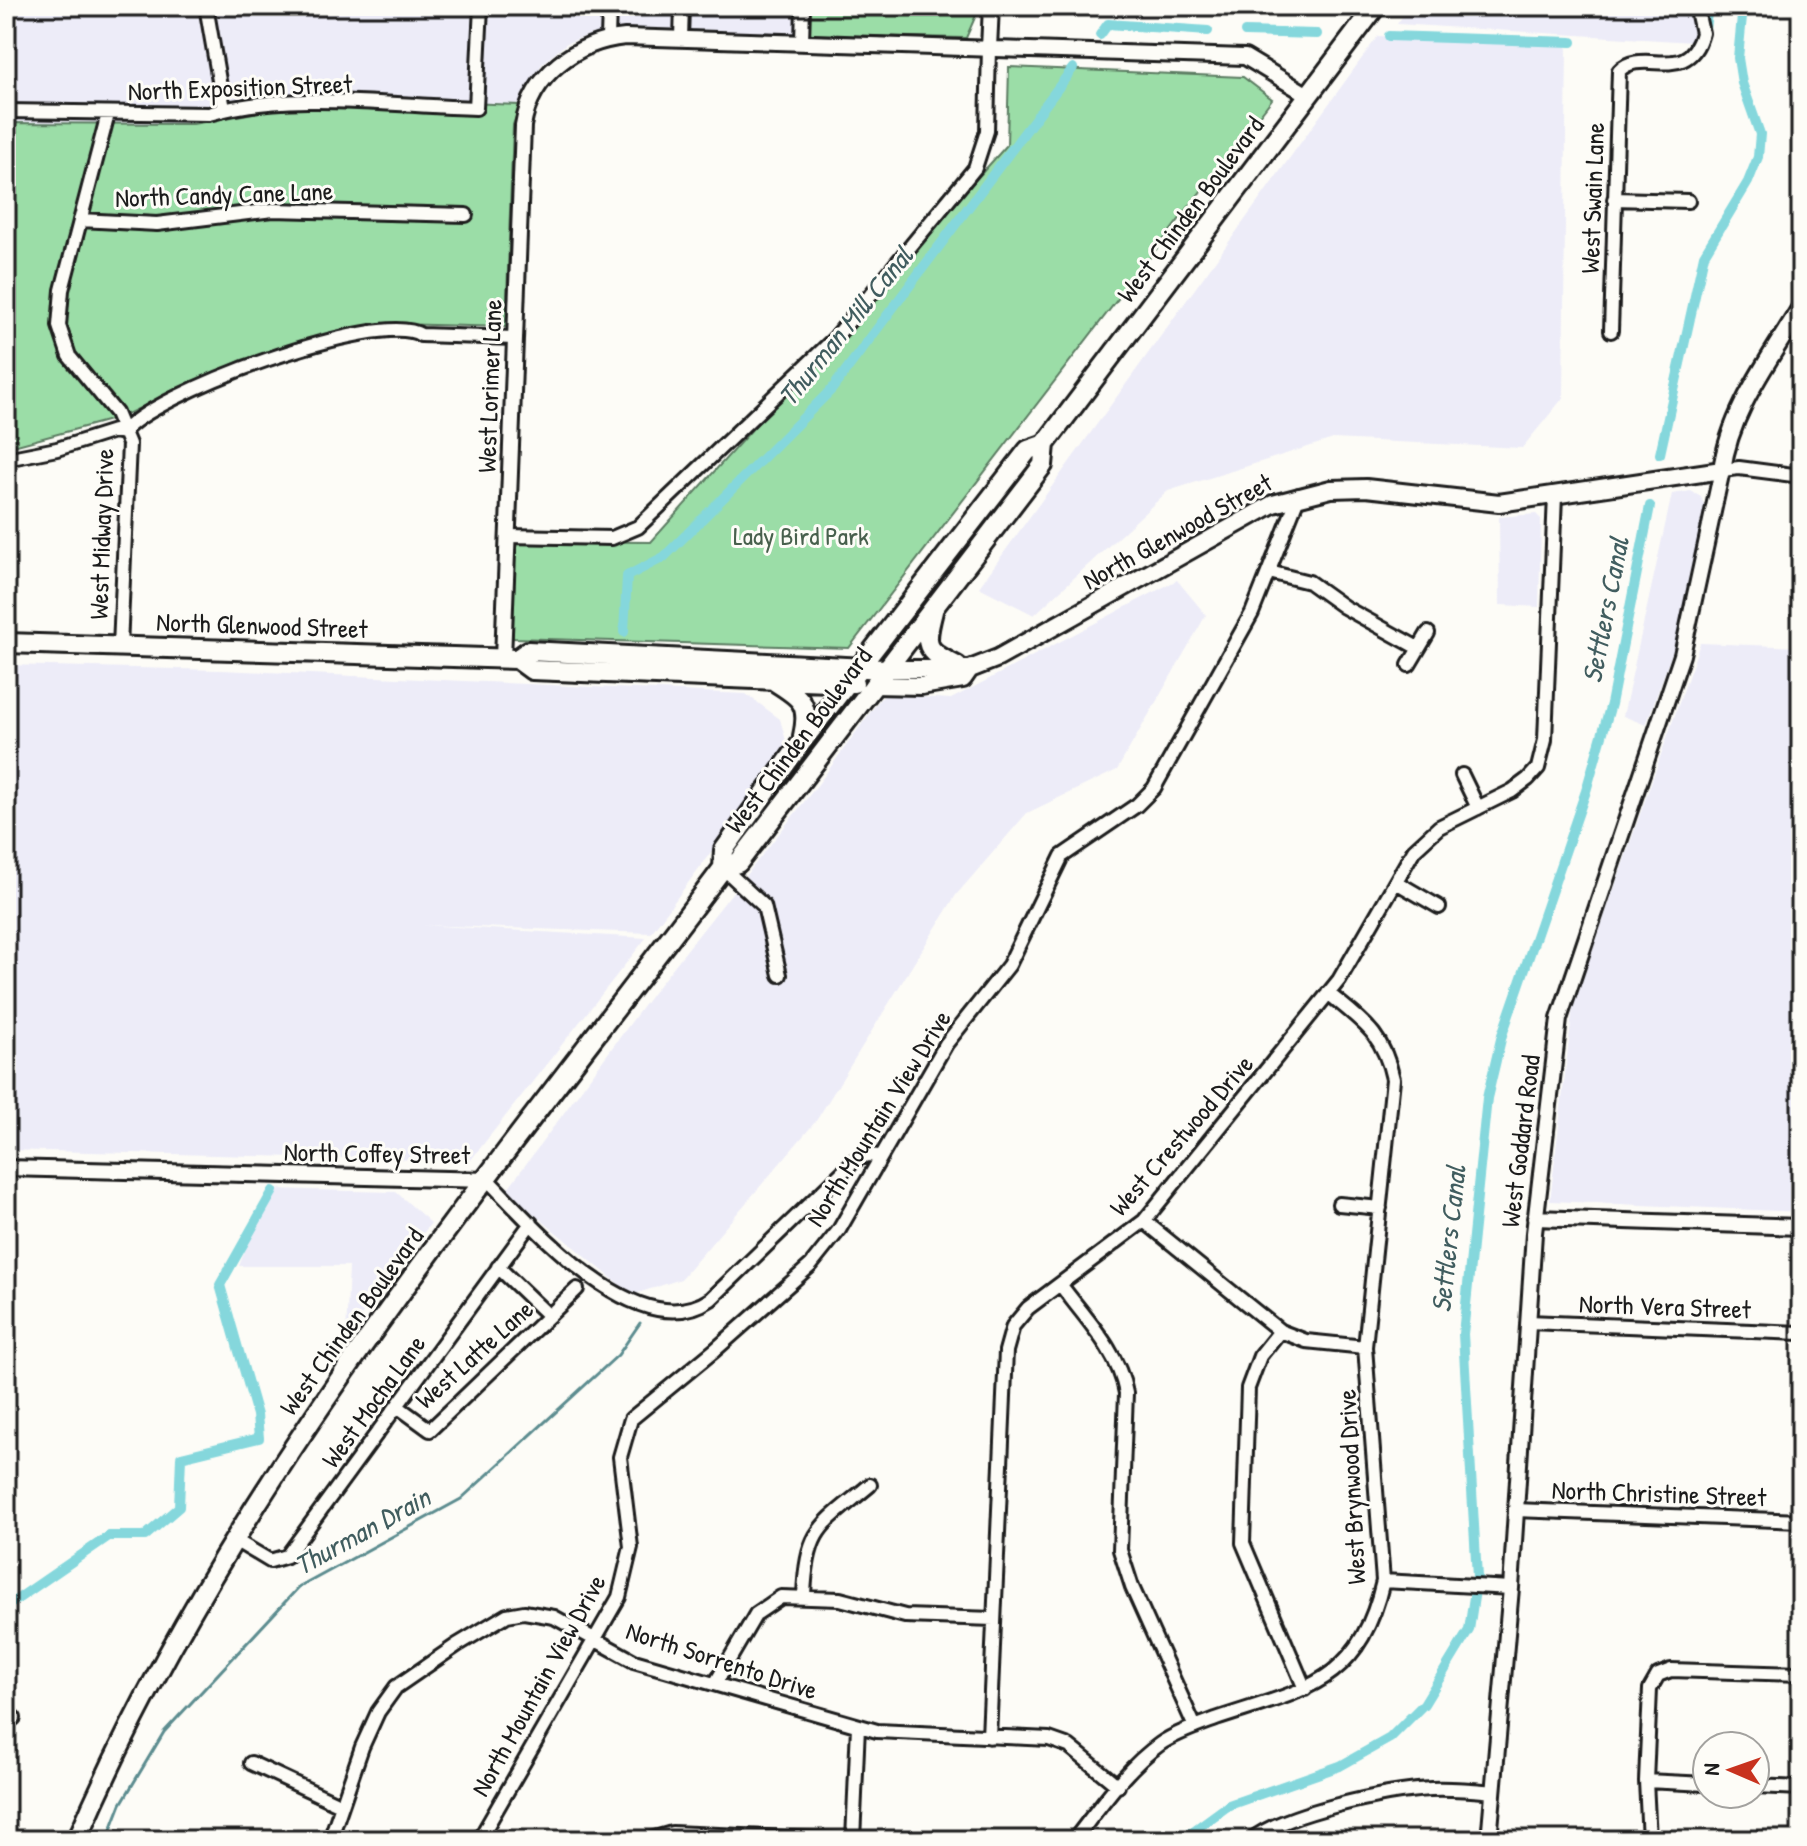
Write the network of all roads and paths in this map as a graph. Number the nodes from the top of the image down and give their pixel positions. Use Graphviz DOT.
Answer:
graph roads {
  1 [pos="206,6"];
  2 [pos="481,6"];
  3 [pos="609,6"];
  4 [pos="682,6"];
  5 [pos="803,6"];
  6 [pos="991,6"];
  7 [pos="1376,6"];
  8 [pos="1696,6"];
  9 [pos="681,38"];
  10 [pos="608,39"];
  11 [pos="802,42"];
  12 [pos="989,48"];
  13 [pos="1308,95"];
  14 [pos="224,109"];
  15 [pos="6,111"];
  16 [pos="108,114"];
  17 [pos="1614,199"];
  18 [pos="1688,201"];
  19 [pos="466,215"];
  20 [pos="80,220"];
  21 [pos="1801,307"];
  22 [pos="1611,331"];
  23 [pos="515,338"];
  24 [pos="123,433"];
  25 [pos="1045,444"];
  26 [pos="6,459"];
  27 [pos="1722,470"];
  28 [pos="1801,476"];
  29 [pos="1299,495"];
  30 [pos="1555,495"];
  31 [pos="507,536"];
  32 [pos="1269,572"];
  33 [pos="936,601"];
  34 [pos="1428,633"];
  35 [pos="6,643"];
  36 [pos="120,647"];
  37 [pos="1418,648"];
  38 [pos="510,659"];
  39 [pos="1409,665"];
  40 [pos="860,667"];
  41 [pos="964,668"];
  42 [pos="885,669"];
  43 [pos="769,678"];
  44 [pos="848,683"];
  45 [pos="873,685"];
  46 [pos="801,743"];
  47 [pos="1462,775"];
  48 [pos="1478,808"];
  49 [pos="723,868"];
  50 [pos="1396,882"];
  51 [pos="1439,907"];
  52 [pos="780,975"];
  53 [pos="1328,993"];
  54 [pos="879,1156"];
  55 [pos="6,1168"];
  56 [pos="488,1180"];
  57 [pos="1339,1204"];
  58 [pos="1380,1208"];
  59 [pos="1535,1218"];
  60 [pos="1144,1221"];
  61 [pos="531,1223"];
  62 [pos="1801,1227"];
  63 [pos="498,1267"];
  64 [pos="1060,1284"];
  65 [pos="577,1289"];
  66 [pos="549,1316"];
  67 [pos="1528,1322"];
  68 [pos="1280,1331"];
  69 [pos="1801,1333"];
  70 [pos="1365,1347"];
  71 [pos="397,1406"];
  72 [pos="870,1485"];
  73 [pos="1515,1510"];
  74 [pos="1801,1521"];
  75 [pos="233,1539"];
  76 [pos="1383,1581"];
  77 [pos="1511,1588"];
  78 [pos="804,1595"];
  79 [pos="994,1619"];
  80 [pos="594,1638"];
  81 [pos="1801,1674"];
  82 [pos="715,1684"];
  83 [pos="1305,1689"];
  84 [pos="858,1726"];
  85 [pos="1195,1727"];
  86 [pos="989,1737"];
  87 [pos="251,1763"];
  88 [pos="1646,1781"];
  89 [pos="1691,1783"];
  90 [pos="1118,1786"];
  91 [pos="1771,1787"];
  92 [pos="1801,1788"];
  93 [pos="1494,1792"];
  94 [pos="341,1805"];
  95 [pos="77,1840"];
  96 [pos="330,1840"];
  97 [pos="479,1840"];
  98 [pos="648,1840"];
  99 [pos="837,1840"];
  100 [pos="853,1840"];
  101 [pos="1074,1840"];
  102 [pos="1251,1840"];
  103 [pos="1489,1840"];
  104 [pos="1649,1840"];
  1 -- 14 [label="street"];
  2 -- 14 [label="street, North Exposition Street"];
  3 -- 10 [label="street"];
  4 -- 9 [label="street"];
  5 -- 11 [label="street"];
  6 -- 12 [label="street"];
  7 -- 13 [label="main road, West Chinden Boulevard"];
  8 -- 17 [label="street, West Swain Lane"];
  9 -- 10 [label="street"];
  9 -- 11 [label="street"];
  10 -- 23 [label="street, West Lorimer Lane"];
  11 -- 12 [label="street"];
  12 -- 13 [label="street"];
  12 -- 31 [label="street"];
  13 -- 25 [label="main road, West Chinden Boulevard"];
  14 -- 16 [label="street, North Exposition Street"];
  15 -- 16 [label="street, North Exposition Street"];
  16 -- 20 [label="street, West Midway Drive"];
  17 -- 18 [label="street"];
  17 -- 22 [label="street, West Swain Lane"];
  19 -- 20 [label="street, North Candy Cane Lane"];
  20 -- 24 [label="street, West Midway Drive"];
  21 -- 27 [label="main road"];
  23 -- 24 [label="street"];
  23 -- 31 [label="street, West Lorimer Lane"];
  24 -- 26 [label="street"];
  24 -- 36 [label="street, West Midway Drive"];
  25 -- 33 [label="main road, West Chinden Boulevard"];
  25 -- 40 [label="main road, West Chinden Boulevard"];
  27 -- 28 [label="street, North Glenwood Street"];
  27 -- 30 [label="main road, North Glenwood Street"];
  27 -- 59 [label="street, West Goddard Road"];
  29 -- 30 [label="main road, North Glenwood Street"];
  29 -- 32 [label="street, North Mountain View Drive"];
  29 -- 41 [label="main road, North Glenwood Street"];
  30 -- 48 [label="street, West Crestwood Drive"];
  31 -- 38 [label="street, West Lorimer Lane"];
  32 -- 37 [label="street"];
  32 -- 54 [label="street, North Mountain View Drive"];
  33 -- 41 [label="main road"];
  33 -- 42 [label="main road, West Chinden Boulevard"];
  34 -- 37 [label="street"];
  35 -- 36 [label="main road, North Glenwood Street"];
  36 -- 38 [label="main road, North Glenwood Street"];
  37 -- 39 [label="street"];
  38 -- 40 [label="main road, North Glenwood Street"];
  38 -- 43 [label="main road, North Glenwood Street"];
  40 -- 42 [label="main road, North Glenwood Street"];
  40 -- 44 [label="main road, West Chinden Boulevard"];
  41 -- 42 [label="main road, North Glenwood Street"];
  41 -- 45 [label="main road, North Glenwood Street"];
  42 -- 45 [label="main road, West Chinden Boulevard"];
  43 -- 44 [label="main road, North Glenwood Street"];
  43 -- 46 [label="main road"];
  44 -- 45 [label="main road, North Glenwood Street"];
  44 -- 46 [label="main road, West Chinden Boulevard"];
  45 -- 49 [label="main road, West Chinden Boulevard"];
  46 -- 49 [label="main road, West Chinden Boulevard"];
  47 -- 48 [label="street"];
  48 -- 50 [label="street, West Crestwood Drive"];
  49 -- 52 [label="street"];
  49 -- 56 [label="main road, West Chinden Boulevard"];
  50 -- 51 [label="street"];
  50 -- 53 [label="street, West Crestwood Drive"];
  53 -- 58 [label="street, West Brynwood Drive"];
  53 -- 60 [label="street, West Crestwood Drive"];
  54 -- 61 [label="street, North Coffey Street"];
  54 -- 80 [label="street, North Mountain View Drive"];
  55 -- 56 [label="street, North Coffey Street"];
  56 -- 61 [label="street, North Coffey Street"];
  56 -- 75 [label="main road, West Chinden Boulevard"];
  57 -- 58 [label="street"];
  58 -- 70 [label="street, West Brynwood Drive"];
  59 -- 62 [label="street"];
  59 -- 67 [label="street, West Goddard Road"];
  60 -- 64 [label="street, West Crestwood Drive"];
  60 -- 68 [label="street"];
  61 -- 63 [label="street, West Mocha Lane"];
  63 -- 66 [label="street"];
  63 -- 71 [label="street, West Mocha Lane"];
  64 -- 79 [label="street, West Crestwood Drive"];
  64 -- 85 [label="street"];
  65 -- 66 [label="street, West Latte Lane"];
  66 -- 71 [label="street, West Latte Lane"];
  67 -- 69 [label="street, North Vera Street"];
  67 -- 73 [label="street, West Goddard Road"];
  68 -- 70 [label="street"];
  68 -- 83 [label="street"];
  70 -- 76 [label="street, West Brynwood Drive"];
  71 -- 75 [label="street, West Mocha Lane"];
  72 -- 78 [label="street"];
  73 -- 74 [label="street, North Christine Street"];
  73 -- 77 [label="street, West Goddard Road"];
  75 -- 95 [label="main road, West Chinden Boulevard"];
  76 -- 77 [label="street"];
  76 -- 83 [label="street, West Brynwood Drive"];
  77 -- 93 [label="street, West Goddard Road"];
  78 -- 79 [label="street"];
  78 -- 82 [label="street"];
  79 -- 86 [label="street, West Crestwood Drive"];
  80 -- 82 [label="street, North Sorrento Drive"];
  80 -- 94 [label="street, North Sorrento Drive"];
  80 -- 97 [label="street, North Mountain View Drive"];
  81 -- 88 [label="street"];
  82 -- 84 [label="street, North Sorrento Drive"];
  83 -- 85 [label="street, West Brynwood Drive"];
  84 -- 86 [label="street, North Sorrento Drive"];
  84 -- 100 [label="street"];
  85 -- 90 [label="street, West Brynwood Drive"];
  86 -- 90 [label="street, North Sorrento Drive"];
  87 -- 94 [label="street"];
  88 -- 89 [label="street"];
  88 -- 104 [label="street"];
  90 -- 101 [label="street, West Brynwood Drive"];
  91 -- 92 [label="street"];
  93 -- 102 [label="street"];
  93 -- 103 [label="street, West Goddard Road"];
  94 -- 96 [label="street, North Sorrento Drive"];
  98 -- 99 [label="street"];
}
